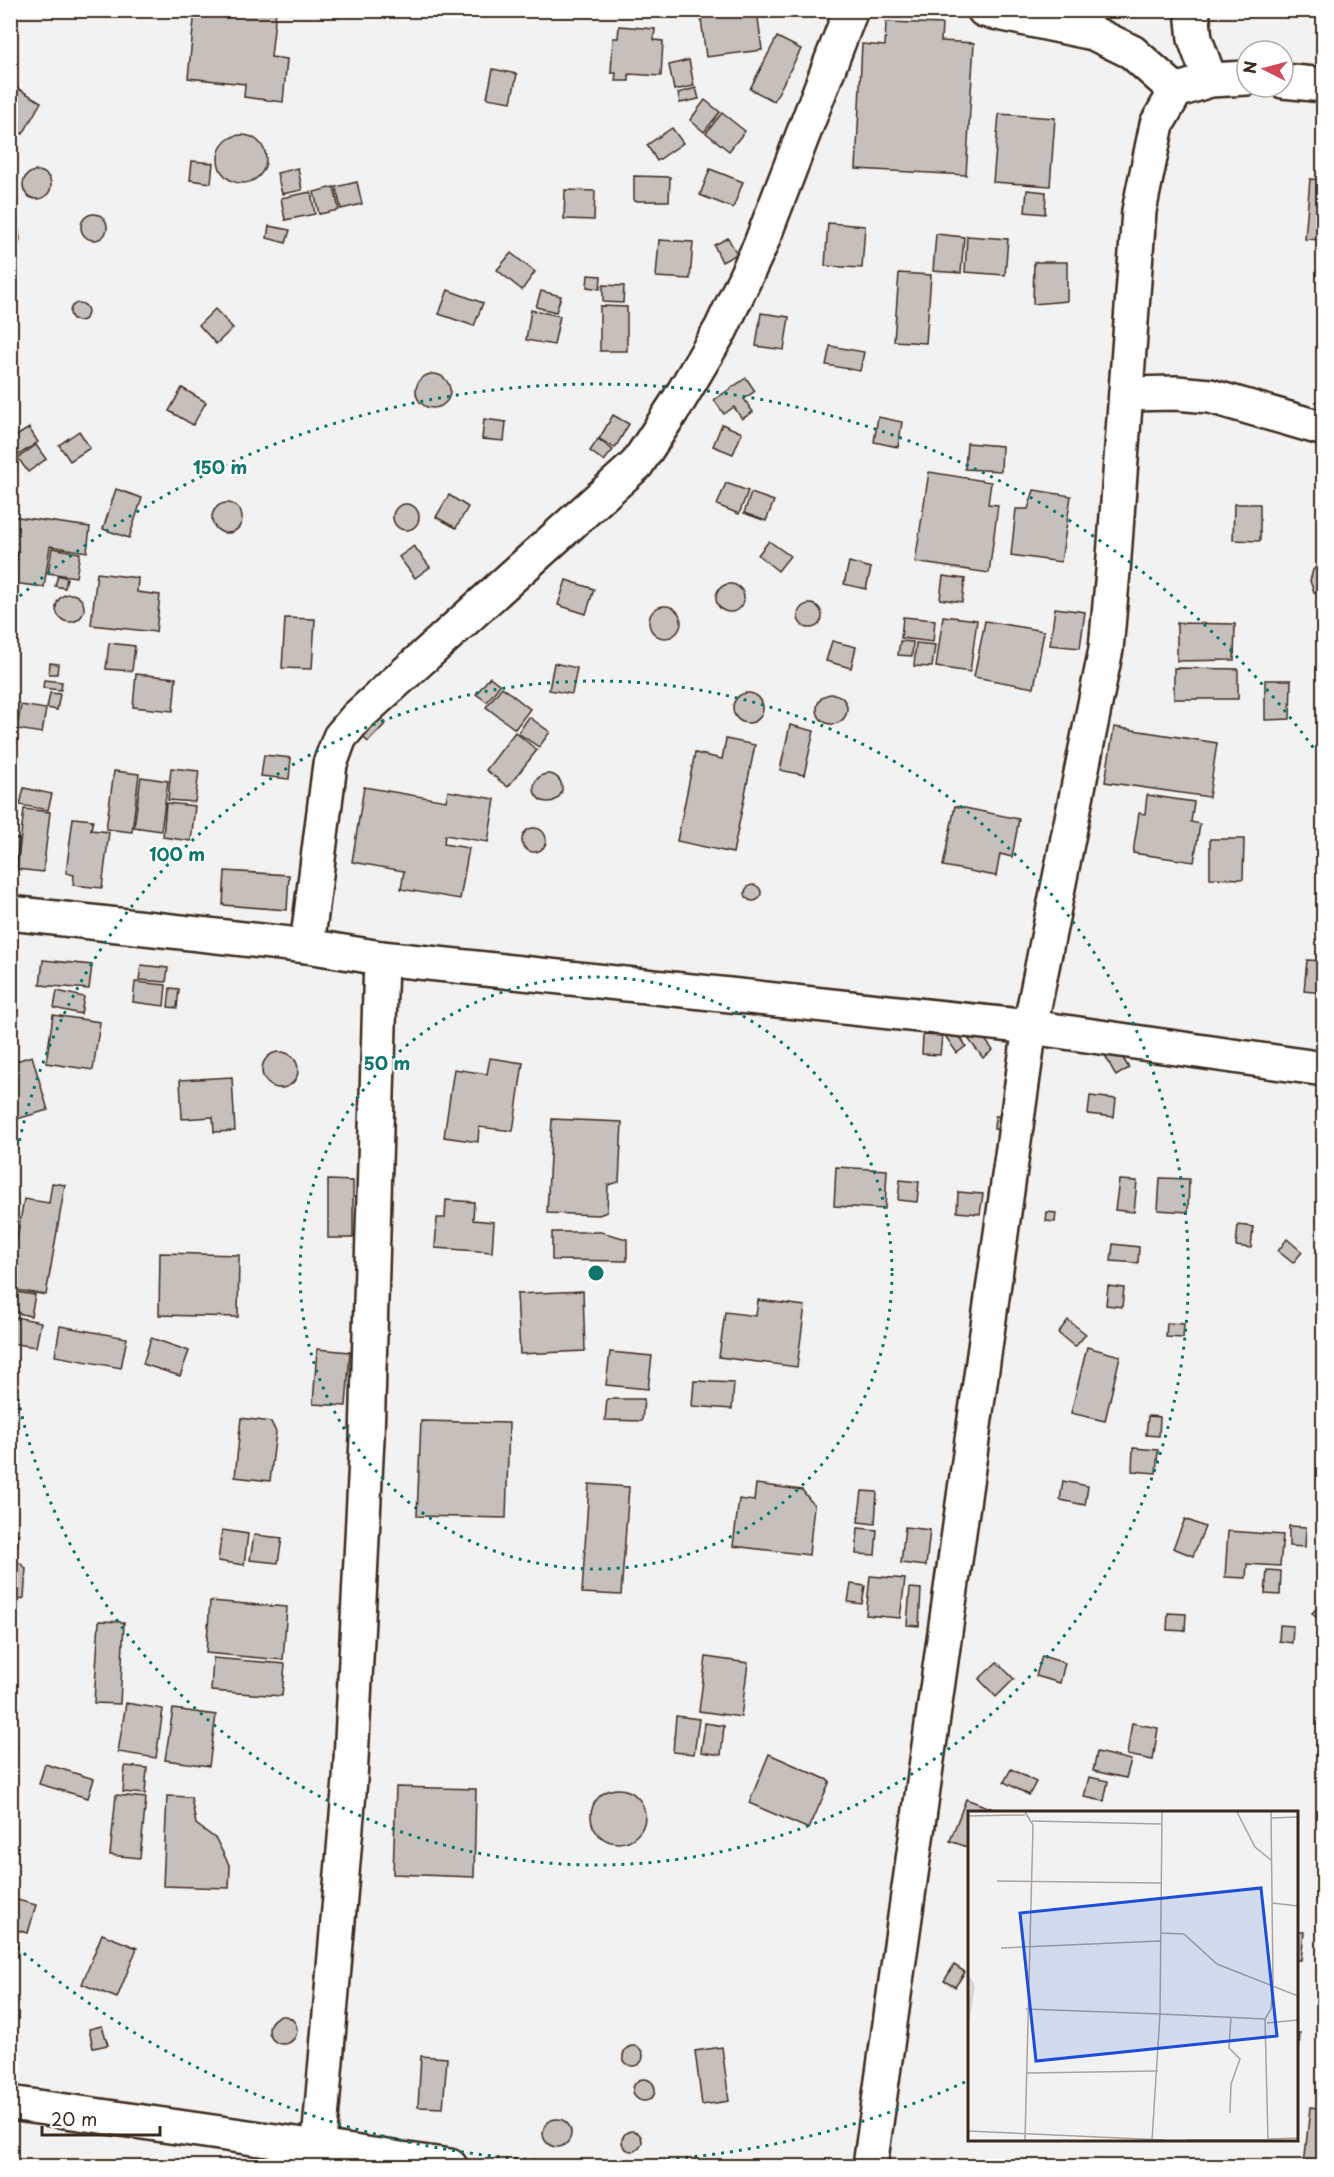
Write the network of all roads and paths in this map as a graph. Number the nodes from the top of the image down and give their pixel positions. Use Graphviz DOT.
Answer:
graph roads {
  1 [pos="851,10"];
  2 [pos="984,10"];
  3 [pos="1192,10"];
  4 [pos="1235,79"];
  5 [pos="1210,80"];
  6 [pos="1295,82"];
  7 [pos="1323,85"];
  8 [pos="1176,91"];
  9 [pos="1126,394"];
  10 [pos="1323,429"];
  11 [pos="10,913"];
  12 [pos="308,946"];
  13 [pos="381,958"];
  14 [pos="1030,1027"];
  15 [pos="1323,1069"];
  16 [pos="10,2103"];
  17 [pos="318,2157"];
  18 [pos="450,2166"];
  19 [pos="870,2166"];
  1 -- 12 [label="street"];
  2 -- 8 [label="street"];
  3 -- 5 [label="street"];
  4 -- 5 [label="street"];
  5 -- 8 [label="street"];
  6 -- 7 [label="street"];
  8 -- 9 [label="street"];
  9 -- 10 [label="street"];
  9 -- 14 [label="street"];
  11 -- 12 [label="street"];
  12 -- 13 [label="street"];
  13 -- 14 [label="street"];
  13 -- 17 [label="street"];
  14 -- 15 [label="street"];
  14 -- 19 [label="street"];
  16 -- 17 [label="street"];
  17 -- 18 [label="street"];
}
